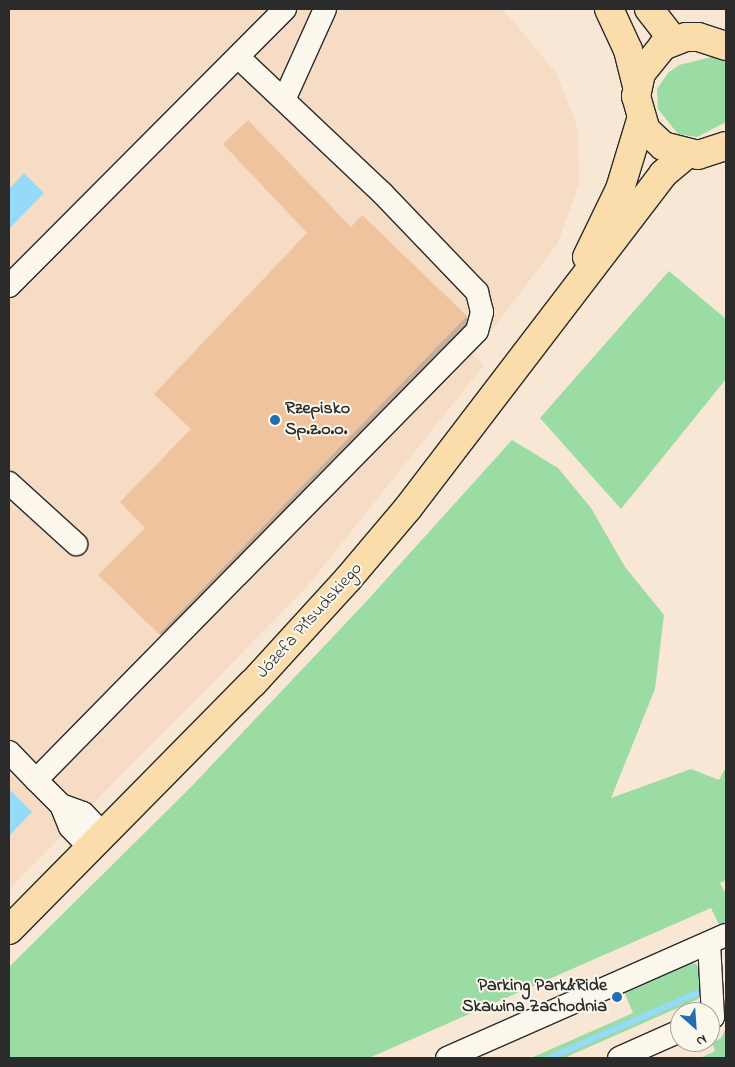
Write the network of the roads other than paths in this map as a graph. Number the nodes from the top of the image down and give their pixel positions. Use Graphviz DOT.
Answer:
graph roads {
  1 [pos="285,9"];
  2 [pos="325,9"];
  3 [pos="609,9"];
  4 [pos="649,9"];
  5 [pos="721,35"];
  6 [pos="674,41"];
  7 [pos="238,57"];
  8 [pos="637,84"];
  9 [pos="284,100"];
  10 [pos="641,120"];
  11 [pos="712,155"];
  12 [pos="577,282"];
  13 [pos="9,286"];
  14 [pos="9,483"];
  15 [pos="76,544"];
  16 [pos="9,752"];
  17 [pos="36,780"];
  18 [pos="96,841"];
  19 [pos="9,930"];
  20 [pos="718,939"];
  21 [pos="714,1002"];
  22 [pos="670,1036"];
  23 [pos="447,1058"];
  24 [pos="620,1058"];
  1 -- 7 [label="lane"];
  2 -- 9 [label="lane"];
  3 -- 8 [label="main road"];
  4 -- 6 [label="main road"];
  5 -- 6 [label="main road"];
  6 -- 8 [label="main road"];
  7 -- 9 [label="lane"];
  7 -- 13 [label="lane"];
  8 -- 10 [label="main road"];
  9 -- 17 [label="lane"];
  10 -- 11 [label="main road"];
  10 -- 12 [label="main road, Józefa Piłsudskiego"];
  11 -- 12 [label="main road, Józefa Piłsudskiego"];
  12 -- 18 [label="main road, Józefa Piłsudskiego"];
  14 -- 15 [label="lane"];
  16 -- 17 [label="lane"];
  17 -- 18 [label="lane"];
  18 -- 19 [label="main road, Józefa Piłsudskiego"];
  20 -- 21 [label="lane"];
  20 -- 23 [label="lane"];
  22 -- 24 [label="lane"];
}
